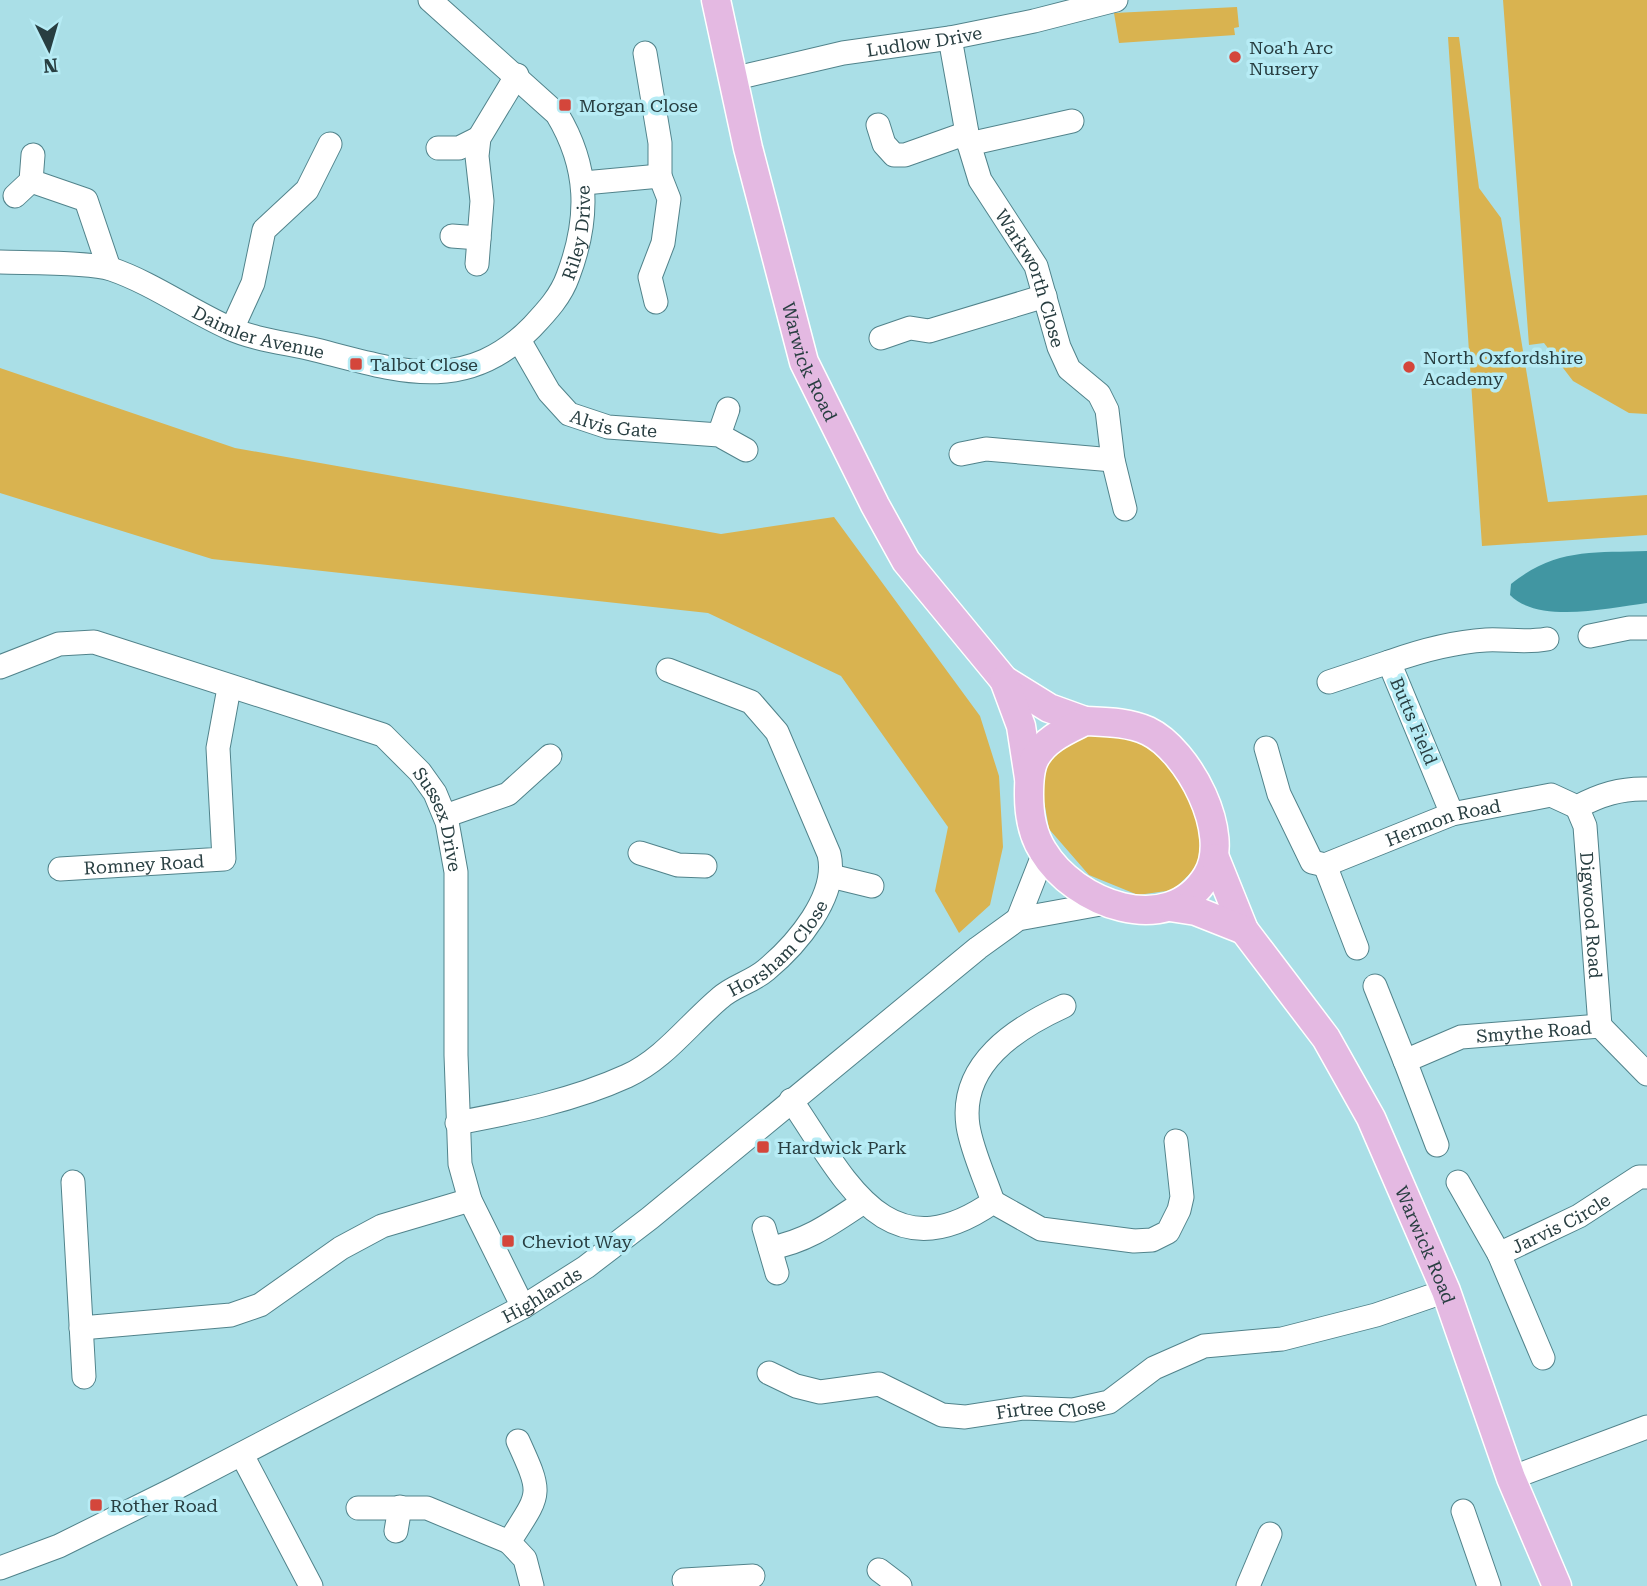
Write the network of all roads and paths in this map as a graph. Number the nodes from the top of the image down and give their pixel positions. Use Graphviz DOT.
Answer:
graph roads {
  1 [pos="430,0"];
  2 [pos="716,0"];
  3 [pos="1116,0"];
  4 [pos="950,38"];
  5 [pos="646,52"];
  6 [pos="517,75"];
  7 [pos="732,79"];
  8 [pos="1072,121"];
  9 [pos="878,125"];
  10 [pos="479,138"];
  11 [pos="968,139"];
  12 [pos="330,144"];
  13 [pos="439,148"];
  14 [pos="33,155"];
  15 [pos="660,176"];
  16 [pos="584,183"];
  17 [pos="452,236"];
  18 [pos="479,238"];
  19 [pos="0,262"];
  20 [pos="477,264"];
  21 [pos="109,268"];
  22 [pos="1045,296"];
  23 [pos="656,302"];
  24 [pos="232,329"];
  25 [pos="881,338"];
  26 [pos="519,340"];
  27 [pos="728,409"];
  28 [pos="719,435"];
  29 [pos="746,450"];
  30 [pos="961,454"];
  31 [pos="1113,460"];
  32 [pos="1125,509"];
  33 [pos="1647,628"];
  34 [pos="1590,636"];
  35 [pos="1547,639"];
  36 [pos="1389,662"];
  37 [pos="1,664"];
  38 [pos="668,670"];
  39 [pos="1004,680"];
  40 [pos="1329,682"];
  41 [pos="229,688"];
  42 [pos="1085,721"];
  43 [pos="1266,748"];
  44 [pos="550,756"];
  45 [pos="1029,778"];
  46 [pos="1647,789"];
  47 [pos="1577,807"];
  48 [pos="1452,814"];
  49 [pos="444,816"];
  50 [pos="640,853"];
  51 [pos="1044,853"];
  52 [pos="1215,858"];
  53 [pos="1325,865"];
  54 [pos="705,866"];
  55 [pos="60,869"];
  56 [pos="831,877"];
  57 [pos="872,886"];
  58 [pos="1106,903"];
  59 [pos="1170,907"];
  60 [pos="1018,919"];
  61 [pos="1244,930"];
  62 [pos="1357,948"];
  63 [pos="1375,986"];
  64 [pos="1064,1006"];
  65 [pos="1600,1026"];
  66 [pos="1405,1061"];
  67 [pos="1647,1073"];
  68 [pos="791,1100"];
  69 [pos="457,1123"];
  70 [pos="1175,1140"];
  71 [pos="1437,1145"];
  72 [pos="1647,1177"];
  73 [pos="73,1182"];
  74 [pos="1458,1182"];
  75 [pos="470,1200"];
  76 [pos="993,1202"];
  77 [pos="862,1203"];
  78 [pos="1499,1254"];
  79 [pos="778,1273"];
  80 [pos="1446,1291"];
  81 [pos="523,1307"];
  82 [pos="81,1328"];
  83 [pos="1543,1358"];
  84 [pos="769,1373"];
  85 [pos="84,1377"];
  86 [pos="1647,1427"];
  87 [pos="518,1441"];
  88 [pos="242,1455"];
  89 [pos="1511,1478"];
  90 [pos="400,1507"];
  91 [pos="358,1508"];
  92 [pos="1463,1511"];
  93 [pos="396,1531"];
  94 [pos="1270,1534"];
  95 [pos="509,1542"];
  96 [pos="0,1568"];
  97 [pos="879,1570"];
  98 [pos="753,1576"];
  99 [pos="684,1580"];
  100 [pos="715,1583"];
  101 [pos="311,1586"];
  102 [pos="532,1586"];
  103 [pos="900,1586"];
  104 [pos="1248,1586"];
  105 [pos="1489,1586"];
  106 [pos="1557,1586"];
  1 -- 6 [label="street, Riley Drive"];
  2 -- 7 [label="main road, Warwick Road"];
  3 -- 4 [label="street, Ludlow Drive"];
  4 -- 7 [label="street, Ludlow Drive"];
  4 -- 11 [label="street, Warkworth Close"];
  5 -- 15 [label="street"];
  6 -- 10 [label="street"];
  6 -- 16 [label="street, Riley Drive"];
  7 -- 39 [label="main road, Warwick Road"];
  8 -- 11 [label="street"];
  9 -- 11 [label="street"];
  10 -- 13 [label="street"];
  10 -- 18 [label="street"];
  11 -- 22 [label="street, Warkworth Close"];
  12 -- 24 [label="street"];
  14 -- 21 [label="street"];
  15 -- 16 [label="street"];
  15 -- 23 [label="street"];
  16 -- 26 [label="street, Riley Drive"];
  17 -- 18 [label="street"];
  18 -- 20 [label="street"];
  19 -- 21 [label="street, Daimler Avenue"];
  21 -- 24 [label="street, Daimler Avenue"];
  22 -- 25 [label="street"];
  22 -- 31 [label="street, Warkworth Close"];
  24 -- 26 [label="street, Daimler Avenue"];
  26 -- 28 [label="street, Alvis Gate"];
  27 -- 28 [label="street"];
  28 -- 29 [label="street, Alvis Gate"];
  30 -- 31 [label="street"];
  31 -- 32 [label="street, Warkworth Close"];
  33 -- 34 [label="street"];
  35 -- 36 [label="street, Butts Field"];
  36 -- 40 [label="street"];
  36 -- 48 [label="street, Butts Field"];
  37 -- 41 [label="street, Sussex Drive"];
  38 -- 56 [label="street, Horsham Close"];
  39 -- 42 [label="main road, Warwick Road"];
  39 -- 45 [label="main road, Warwick Road"];
  41 -- 49 [label="street, Sussex Drive"];
  41 -- 55 [label="street, Romney Road"];
  42 -- 45 [label="main road"];
  42 -- 52 [label="main road"];
  43 -- 53 [label="street"];
  44 -- 49 [label="street"];
  45 -- 51 [label="main road"];
  46 -- 47 [label="street"];
  47 -- 48 [label="street, Hermon Road"];
  47 -- 65 [label="street, Digwood Road"];
  48 -- 53 [label="street, Hermon Road"];
  49 -- 69 [label="street, Sussex Drive"];
  50 -- 54 [label="street"];
  51 -- 58 [label="main road"];
  51 -- 60 [label="street"];
  52 -- 59 [label="main road"];
  52 -- 61 [label="main road, Warwick Road"];
  53 -- 62 [label="street"];
  56 -- 57 [label="street"];
  56 -- 69 [label="street, Horsham Close"];
  58 -- 59 [label="main road"];
  58 -- 60 [label="street, Highlands"];
  59 -- 61 [label="main road"];
  60 -- 68 [label="street, Highlands"];
  61 -- 80 [label="main road, Warwick Road"];
  63 -- 66 [label="street"];
  64 -- 76 [label="street"];
  65 -- 66 [label="street, Smythe Road"];
  65 -- 67 [label="street, Smythe Road"];
  66 -- 71 [label="street"];
  68 -- 77 [label="street"];
  68 -- 81 [label="street, Highlands"];
  69 -- 75 [label="street, Sussex Drive"];
  70 -- 76 [label="street"];
  72 -- 78 [label="street, Jarvis Circle"];
  73 -- 82 [label="street"];
  74 -- 78 [label="street"];
  75 -- 81 [label="street, Sussex Drive"];
  75 -- 82 [label="street"];
  76 -- 77 [label="street"];
  77 -- 79 [label="street"];
  78 -- 83 [label="street, Jarvis Circle"];
  80 -- 84 [label="street, Firtree Close"];
  80 -- 89 [label="main road, Warwick Road"];
  81 -- 88 [label="street, Highlands"];
  82 -- 85 [label="street"];
  86 -- 89 [label="street"];
  87 -- 95 [label="street"];
  88 -- 96 [label="street, Highlands"];
  88 -- 101 [label="street"];
  89 -- 106 [label="main road, Warwick Road"];
  90 -- 91 [label="street"];
  90 -- 93 [label="street"];
  90 -- 95 [label="street"];
  92 -- 105 [label="street"];
  94 -- 104 [label="street"];
  95 -- 102 [label="street"];
  97 -- 103 [label="street"];
  98 -- 100 [label="street"];
  99 -- 100 [label="street"];
}
